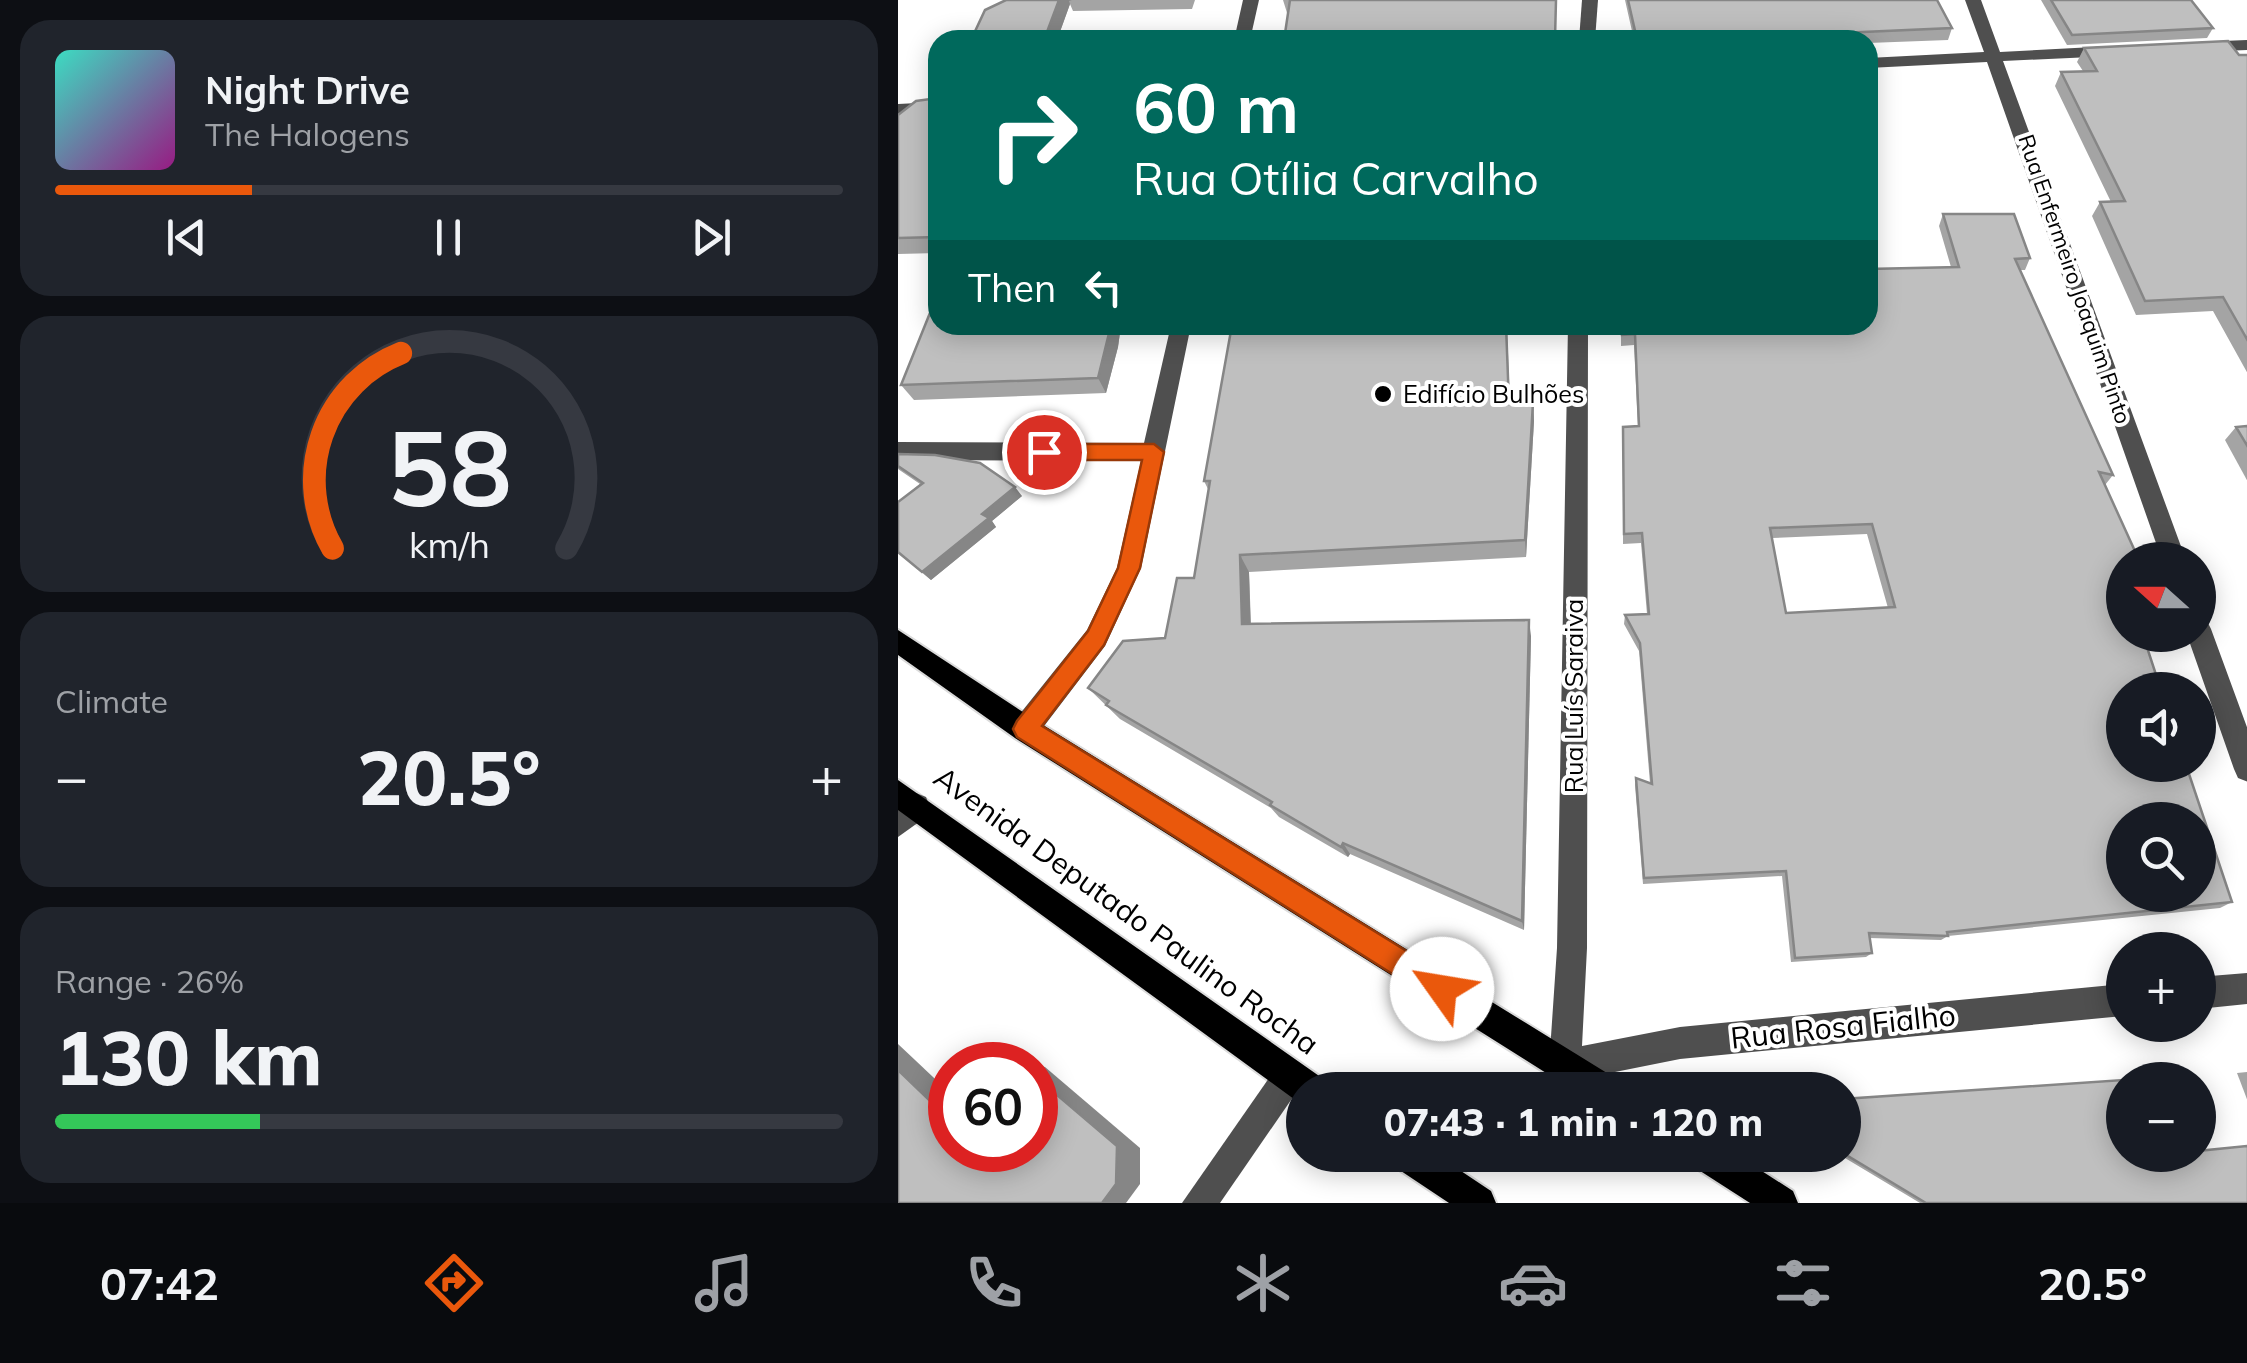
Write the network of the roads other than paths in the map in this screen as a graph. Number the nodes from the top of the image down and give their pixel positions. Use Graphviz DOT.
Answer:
graph roads {
  1 [pos="1251,0"];
  2 [pos="1590,0"];
  3 [pos="1973,0"];
  4 [pos="1244,30"];
  5 [pos="1588,30"];
  6 [pos="2248,45"];
  7 [pos="2188,48"];
  8 [pos="2129,50"];
  9 [pos="1994,56"];
  10 [pos="1878,62"];
  11 [pos="928,108"];
  12 [pos="898,109"];
  13 [pos="1179,335"];
  14 [pos="1578,335"];
  15 [pos="898,452"];
  16 [pos="1154,452"];
  17 [pos="2168,542"];
  18 [pos="898,640"];
  19 [pos="2206,652"];
  20 [pos="1025,729"];
  21 [pos="2248,769"];
  22 [pos="904,808"];
  23 [pos="2248,988"];
  24 [pos="2216,991"];
  25 [pos="2106,1002"];
  26 [pos="1566,1066"];
  27 [pos="1575,1072"];
  28 [pos="1286,1074"];
  29 [pos="1286,1099"];
  30 [pos="1432,1172"];
  31 [pos="1733,1172"];
  32 [pos="1199,1203"];
  33 [pos="1479,1203"];
  34 [pos="1781,1203"];
  1 -- 4 [label="street"];
  2 -- 5 [label="street"];
  3 -- 9 [label="street, Rua Enfermeiro Joaquim Pinto"];
  6 -- 7 [label="street"];
  8 -- 9 [label="street"];
  9 -- 10 [label="street"];
  9 -- 17 [label="street, Rua Enfermeiro Joaquim Pinto"];
  11 -- 12 [label="street"];
  13 -- 16 [label="street"];
  14 -- 26 [label="street, Rua Luís Saraiva"];
  15 -- 16 [label="street"];
  16 -- 20 [label="street"];
  18 -- 20 [label="main road"];
  19 -- 21 [label="street"];
  20 -- 26 [label="main road"];
  22 -- 28 [label="main road, Avenida Deputado Paulino Rocha"];
  23 -- 24 [label="street"];
  25 -- 26 [label="street, Rua Rosa Fialho"];
  26 -- 27 [label="main road"];
  29 -- 32 [label="street"];
  30 -- 33 [label="main road"];
  31 -- 34 [label="main road"];
}
